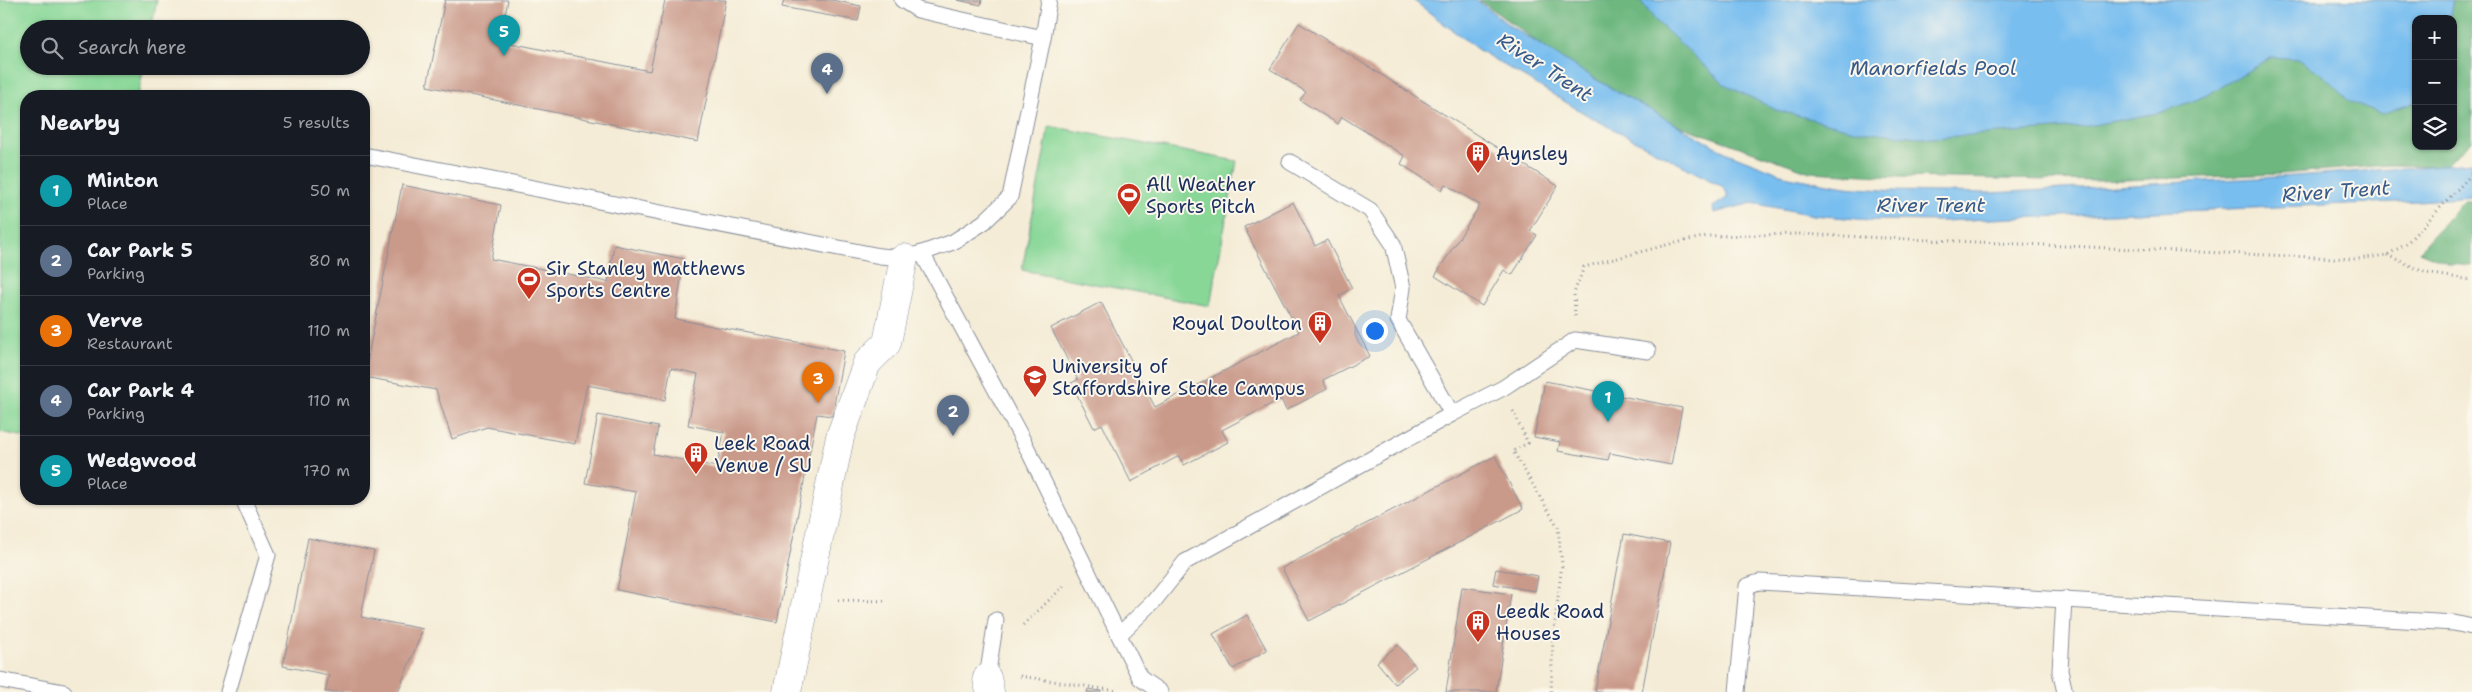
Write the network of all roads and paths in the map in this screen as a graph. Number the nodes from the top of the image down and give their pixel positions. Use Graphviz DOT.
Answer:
graph roads {
  1 [pos="902,0"];
  2 [pos="1049,0"];
  3 [pos="1043,38"];
  4 [pos="370,156"];
  5 [pos="1290,162"];
  6 [pos="2472,174"];
  7 [pos="2387,255"];
  8 [pos="913,256"];
  9 [pos="2472,280"];
  10 [pos="1576,340"];
  11 [pos="1648,351"];
  12 [pos="1503,388"];
  13 [pos="1452,414"];
  14 [pos="246,505"];
  15 [pos="1085,565"];
  16 [pos="808,596"];
  17 [pos="2064,599"];
  18 [pos="885,601"];
  19 [pos="996,620"];
  20 [pos="2472,627"];
  21 [pos="1119,634"];
  22 [pos="989,674"];
  23 [pos="0,680"];
  24 [pos="64,692"];
  25 [pos="228,692"];
  26 [pos="787,692"];
  27 [pos="1125,692"];
  28 [pos="1160,692"];
  29 [pos="1551,692"];
  30 [pos="1736,692"];
  31 [pos="2065,692"];
  1 -- 3 [label="lane"];
  2 -- 3 [label="lane"];
  3 -- 8 [label="lane"];
  4 -- 8 [label="lane"];
  5 -- 13 [label="lane"];
  6 -- 7 [label="path"];
  7 -- 9 [label="path"];
  7 -- 10 [label="path"];
  8 -- 15 [label="lane"];
  8 -- 16 [label="street"];
  10 -- 11 [label="lane"];
  10 -- 12 [label="lane"];
  12 -- 13 [label="lane"];
  12 -- 29 [label="path"];
  13 -- 21 [label="lane"];
  14 -- 25 [label="lane"];
  15 -- 21 [label="lane"];
  15 -- 22 [label="path"];
  16 -- 18 [label="path"];
  16 -- 26 [label="street"];
  17 -- 20 [label="lane"];
  17 -- 30 [label="lane"];
  17 -- 31 [label="lane"];
  19 -- 22 [label="lane"];
  21 -- 28 [label="lane"];
  22 -- 27 [label="path"];
  23 -- 24 [label="lane"];
}
